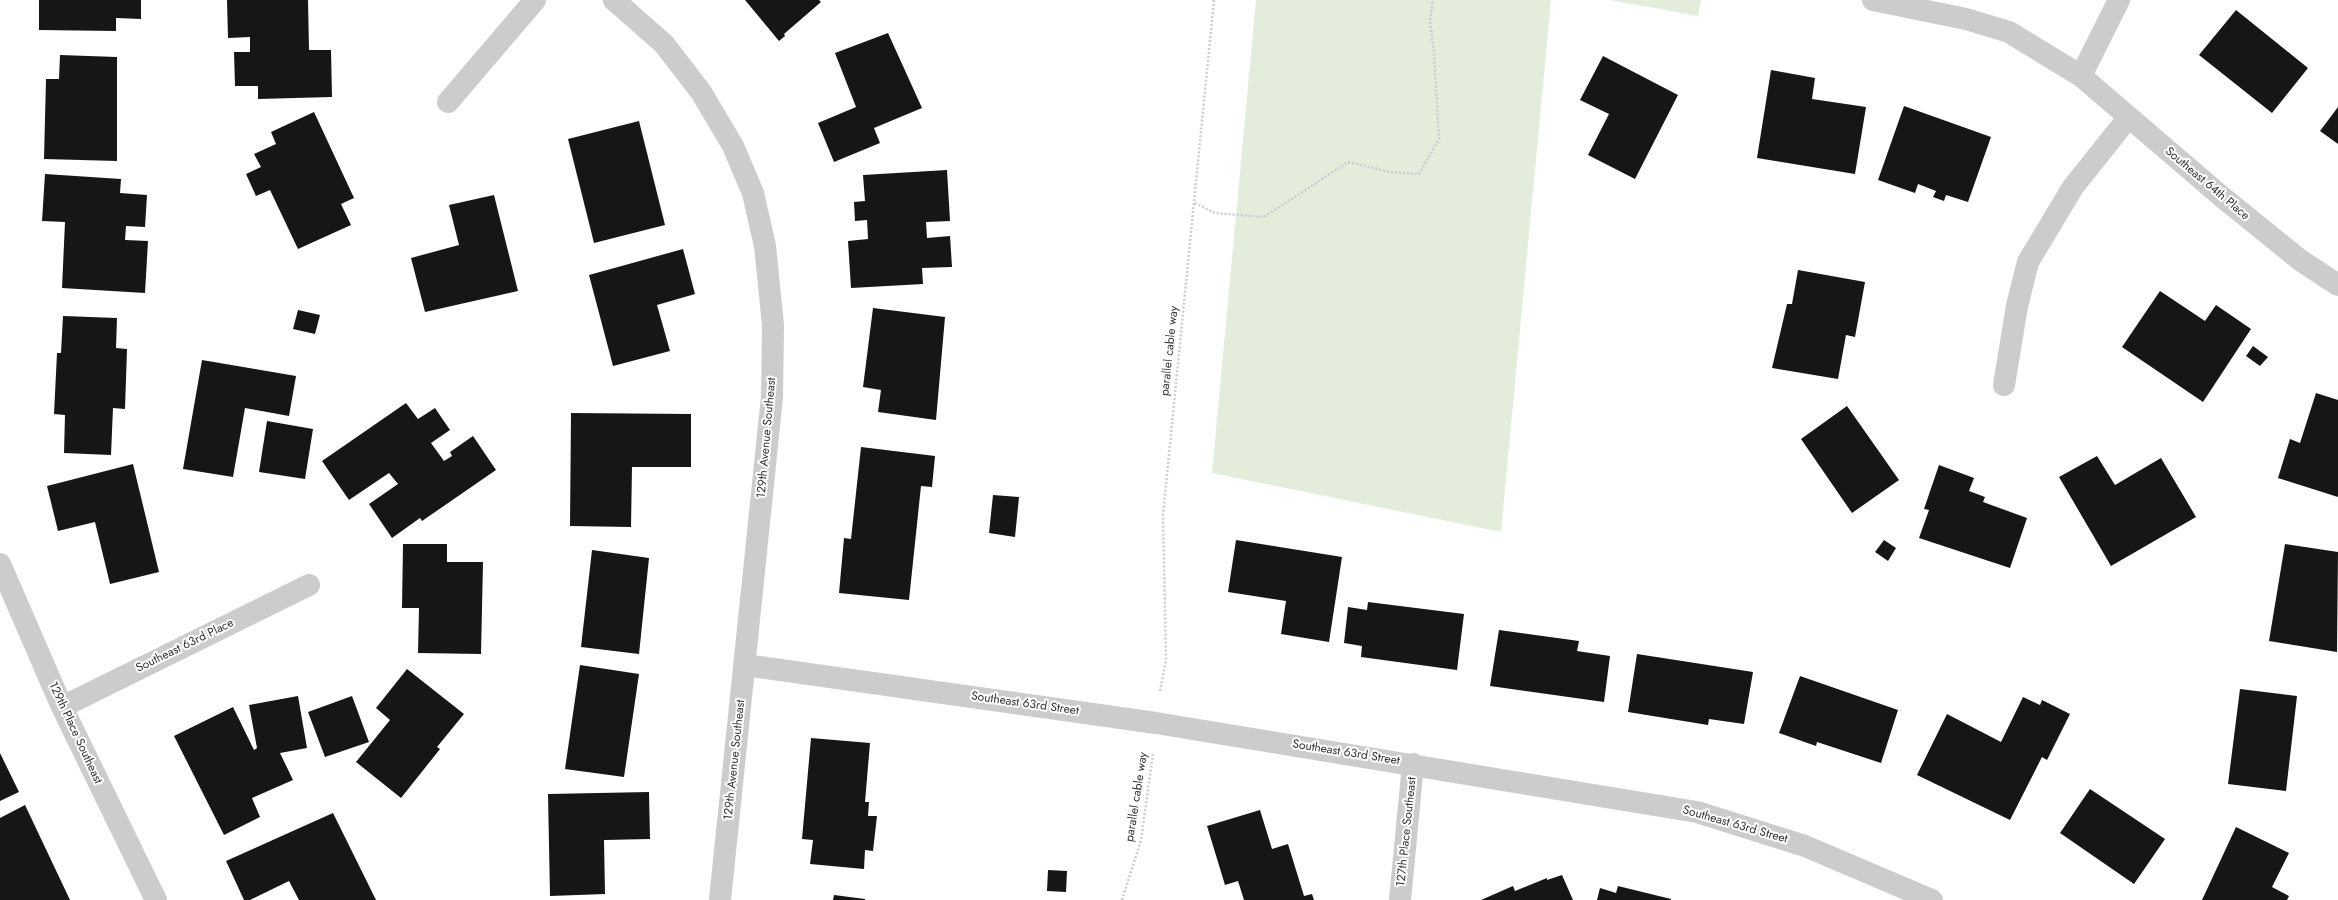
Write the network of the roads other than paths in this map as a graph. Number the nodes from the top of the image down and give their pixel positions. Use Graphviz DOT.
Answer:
graph roads {
  1 [pos="535,0"];
  2 [pos="614,0"];
  3 [pos="1873,0"];
  4 [pos="2119,0"];
  5 [pos="2081,76"];
  6 [pos="448,102"];
  7 [pos="2128,118"];
  8 [pos="2338,285"];
  9 [pos="2004,385"];
  10 [pos="0,564"];
  11 [pos="309,585"];
  12 [pos="745,665"];
  13 [pos="62,707"];
  14 [pos="1414,764"];
  15 [pos="156,900"];
  16 [pos="720,900"];
  17 [pos="1400,900"];
  18 [pos="1932,900"];
  1 -- 6 [label="street"];
  2 -- 12 [label="street, 129th Avenue Southeast"];
  3 -- 5 [label="street, Southeast 64th Place"];
  4 -- 5 [label="street"];
  5 -- 7 [label="street, Southeast 64th Place"];
  7 -- 8 [label="street, Southeast 64th Place"];
  7 -- 9 [label="street"];
  10 -- 13 [label="street, 129th Place Southeast"];
  11 -- 13 [label="street, Southeast 63rd Place"];
  12 -- 14 [label="street, Southeast 63rd Street"];
  12 -- 16 [label="street, 129th Avenue Southeast"];
  13 -- 15 [label="street, 129th Place Southeast"];
  14 -- 17 [label="street, 127th Place Southeast"];
  14 -- 18 [label="street, Southeast 63rd Street"];
}
